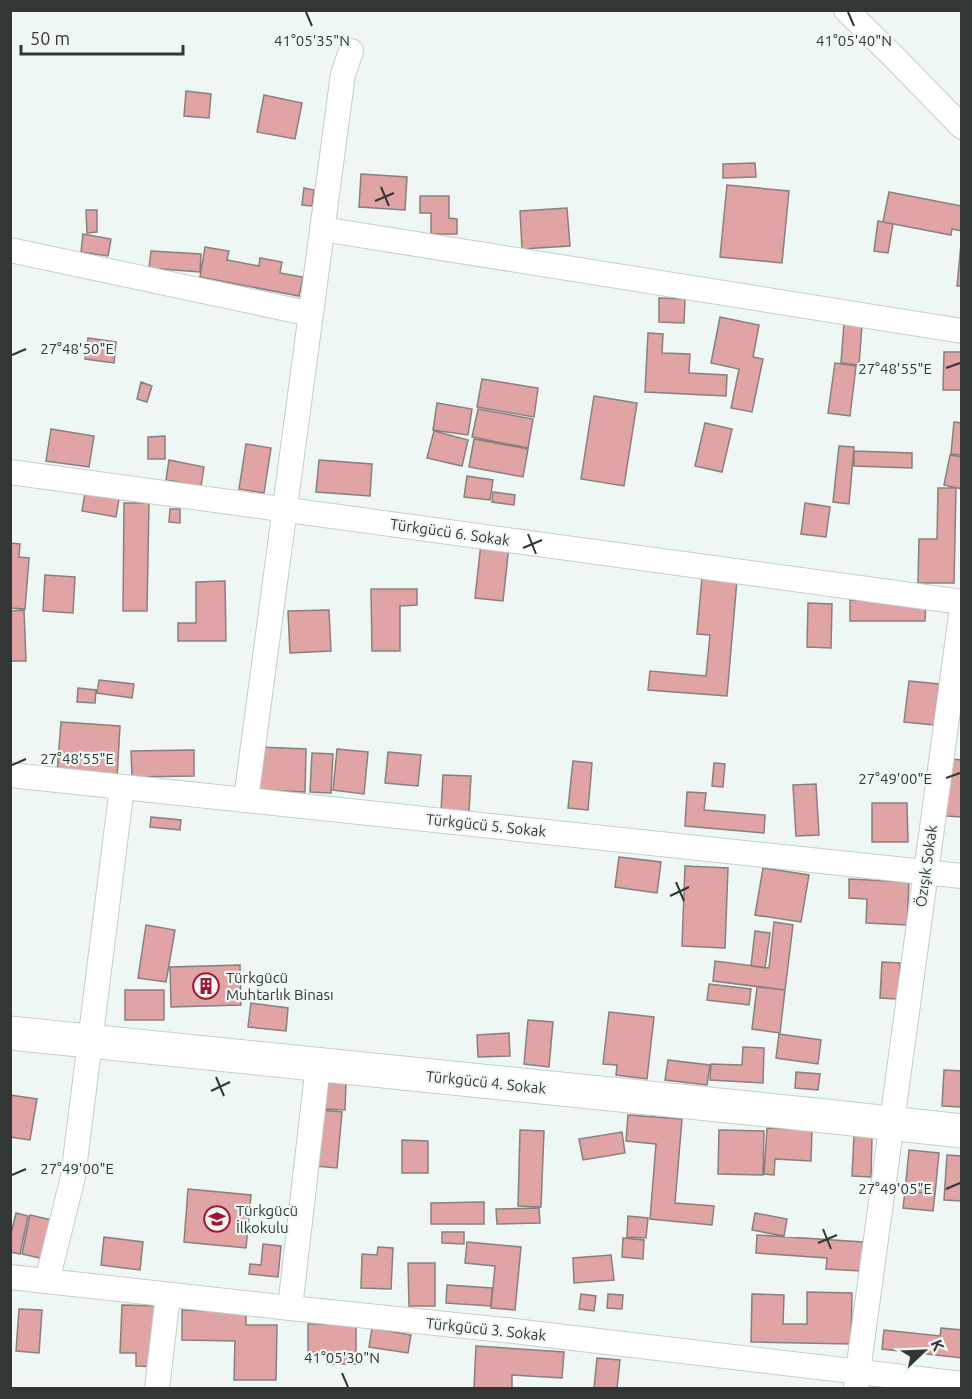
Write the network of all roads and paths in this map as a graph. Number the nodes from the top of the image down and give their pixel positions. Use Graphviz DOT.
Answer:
graph roads {
  1 [pos="846,10"];
  2 [pos="351,51"];
  3 [pos="962,127"];
  4 [pos="322,229"];
  5 [pos="10,249"];
  6 [pos="311,314"];
  7 [pos="962,331"];
  8 [pos="10,472"];
  9 [pos="285,510"];
  10 [pos="962,602"];
  11 [pos="962,608"];
  12 [pos="10,775"];
  13 [pos="122,787"];
  14 [pos="246,799"];
  15 [pos="926,872"];
  16 [pos="962,876"];
  17 [pos="10,1033"];
  18 [pos="90,1042"];
  19 [pos="318,1065"];
  20 [pos="891,1123"];
  21 [pos="962,1131"];
  22 [pos="10,1277"];
  23 [pos="47,1281"];
  24 [pos="168,1295"];
  25 [pos="290,1308"];
  26 [pos="857,1380"];
  27 [pos="962,1384"];
  28 [pos="157,1389"];
  1 -- 3 [label="street"];
  2 -- 4 [label="street"];
  4 -- 6 [label="street"];
  4 -- 7 [label="street"];
  5 -- 6 [label="street"];
  6 -- 9 [label="street"];
  8 -- 9 [label="street, Türkgücü 6. Sokak"];
  9 -- 10 [label="street, Türkgücü 6. Sokak"];
  9 -- 14 [label="street"];
  11 -- 15 [label="street, Özışık Sokak"];
  12 -- 13 [label="street, Türkgücü 5. Sokak"];
  13 -- 14 [label="street, Türkgücü 5. Sokak"];
  13 -- 18 [label="street"];
  14 -- 15 [label="street, Türkgücü 5. Sokak"];
  15 -- 16 [label="street, Türkgücü 5. Sokak"];
  15 -- 20 [label="street, Özışık Sokak"];
  17 -- 18 [label="main road, Türkgücü 4. Sokak"];
  18 -- 19 [label="main road, Türkgücü 4. Sokak"];
  18 -- 23 [label="street"];
  19 -- 20 [label="main road, Türkgücü 4. Sokak"];
  19 -- 25 [label="street"];
  20 -- 21 [label="main road, Türkgücü 4. Sokak"];
  20 -- 26 [label="street, Özışık Sokak"];
  22 -- 23 [label="street, Türkgücü 3. Sokak"];
  23 -- 24 [label="street, Türkgücü 3. Sokak"];
  24 -- 25 [label="street, Türkgücü 3. Sokak"];
  24 -- 28 [label="street"];
  25 -- 26 [label="street, Türkgücü 3. Sokak"];
  26 -- 27 [label="street, Türkgücü 3. Sokak"];
}
